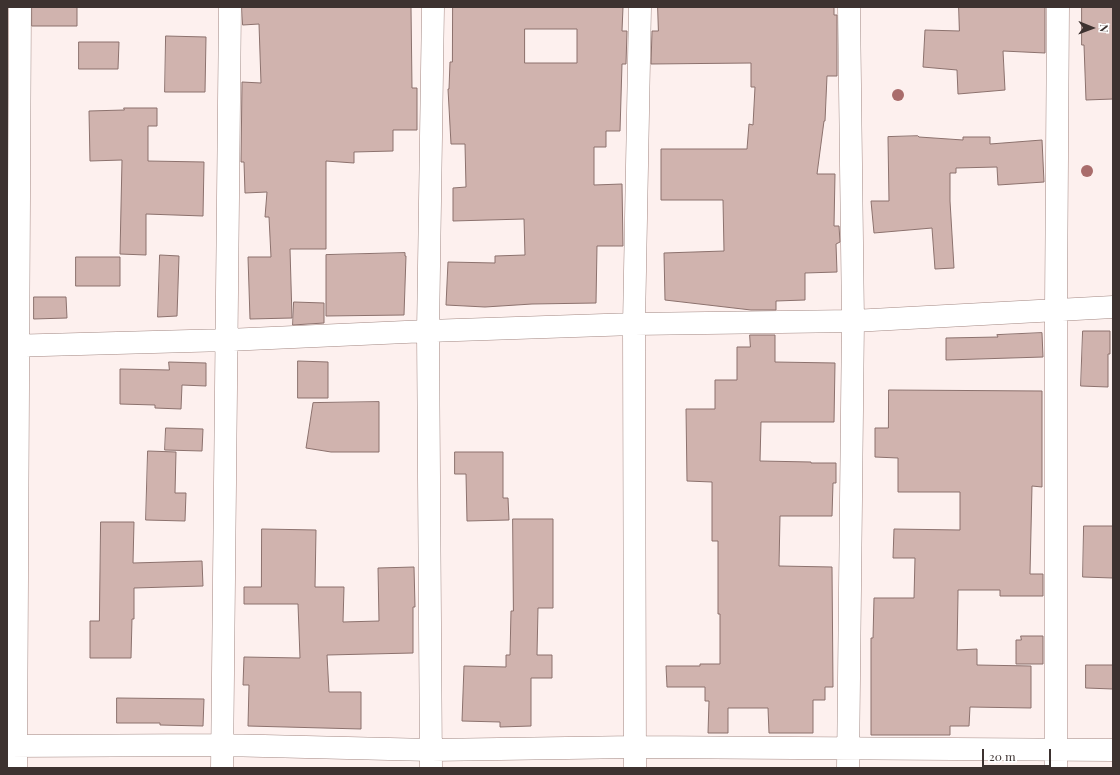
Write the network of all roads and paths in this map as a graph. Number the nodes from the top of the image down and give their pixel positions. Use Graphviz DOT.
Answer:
graph roads {
  1 [pos="20,7"];
  2 [pos="230,7"];
  3 [pos="433,7"];
  4 [pos="640,7"];
  5 [pos="848,7"];
  6 [pos="1058,7"];
  7 [pos="1113,307"];
  8 [pos="1056,309"];
  9 [pos="853,321"];
  10 [pos="634,324"];
  11 [pos="428,331"];
  12 [pos="227,340"];
  13 [pos="13,346"];
  14 [pos="222,745"];
  15 [pos="11,746"];
  16 [pos="1113,750"];
  17 [pos="635,758"];
  18 [pos="848,758"];
  19 [pos="431,759"];
  20 [pos="1056,759"];
  21 [pos="16,768"];
  22 [pos="222,768"];
  1 -- 13 [label="street"];
  2 -- 12 [label="street"];
  3 -- 11 [label="street"];
  4 -- 10 [label="street"];
  5 -- 9 [label="street"];
  6 -- 8 [label="street"];
  7 -- 8 [label="street"];
  8 -- 9 [label="street"];
  8 -- 20 [label="street"];
  9 -- 10 [label="street"];
  9 -- 18 [label="street"];
  10 -- 11 [label="street"];
  10 -- 17 [label="street"];
  11 -- 12 [label="street"];
  11 -- 19 [label="street"];
  12 -- 13 [label="street"];
  12 -- 14 [label="street"];
  13 -- 15 [label="street"];
  14 -- 15 [label="street"];
  14 -- 19 [label="street"];
  14 -- 22 [label="street"];
  15 -- 21 [label="street"];
  16 -- 20 [label="street"];
  17 -- 18 [label="street"];
  17 -- 19 [label="street"];
  18 -- 20 [label="street"];
}
